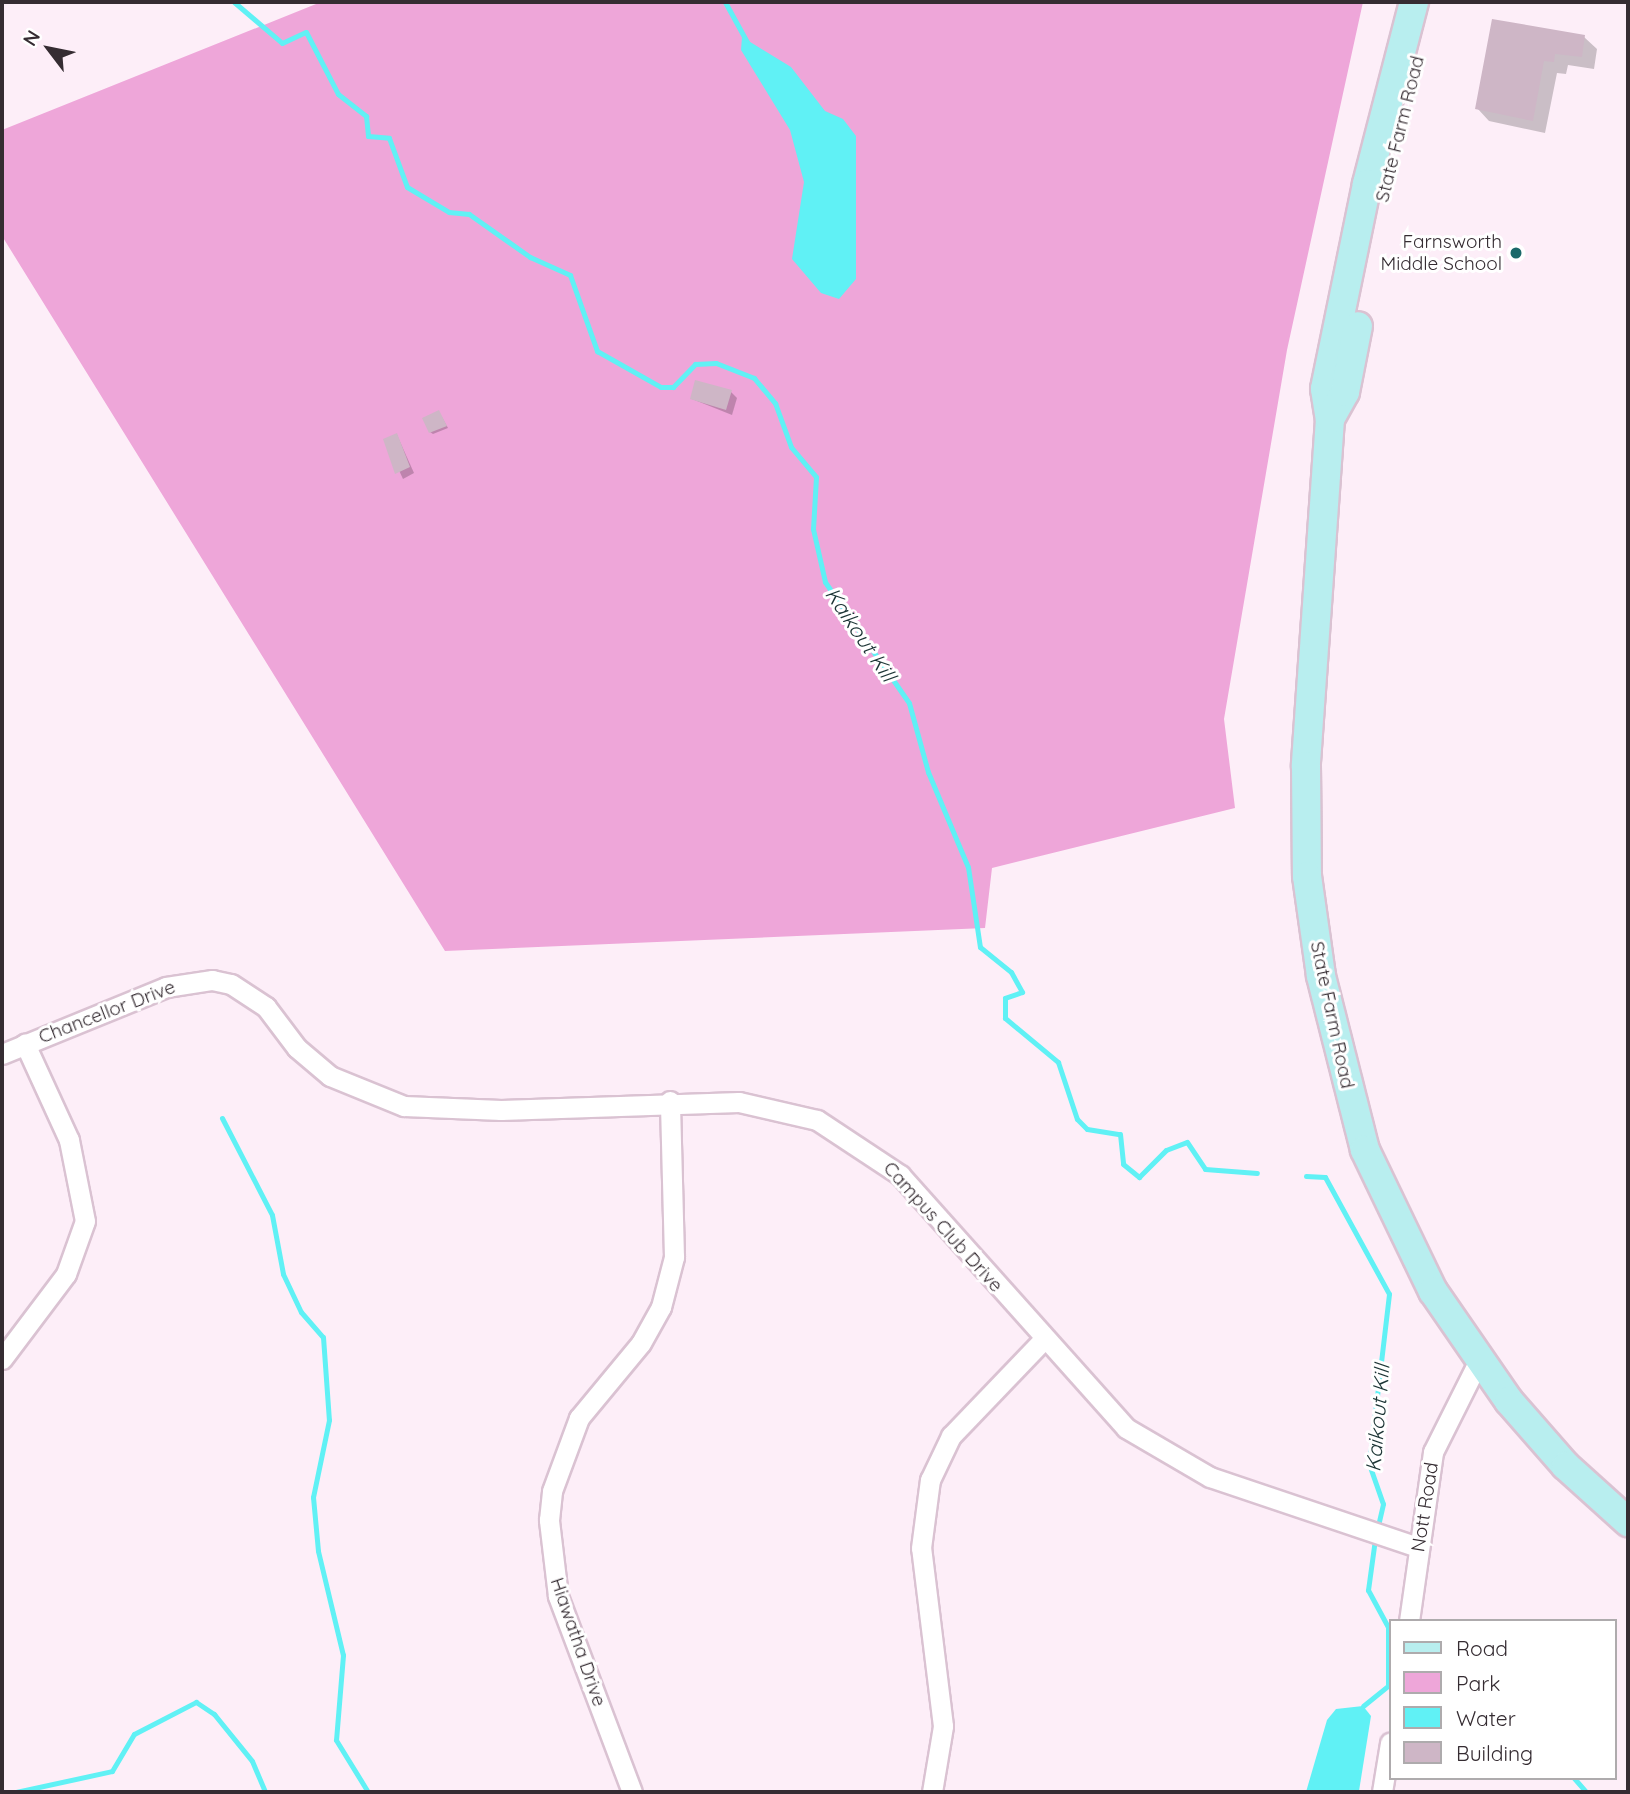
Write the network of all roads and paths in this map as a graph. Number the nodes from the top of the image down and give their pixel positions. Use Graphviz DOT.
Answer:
graph roads {
  1 [pos="1414,2"];
  2 [pos="1433,2"];
  3 [pos="1330,419"];
  4 [pos="190,980"];
  5 [pos="25,1044"];
  6 [pos="2,1054"];
  7 [pos="670,1101"];
  8 [pos="1044,1339"];
  9 [pos="2,1359"];
  10 [pos="1478,1362"];
  11 [pos="1628,1522"];
  12 [pos="1418,1547"];
  13 [pos="1409,1619"];
  14 [pos="1388,1755"];
  15 [pos="632,1792"];
  16 [pos="932,1792"];
  17 [pos="1382,1792"];
  1 -- 3 [label="main road, State Farm Road"];
  2 -- 3 [label="main road, State Farm Road"];
  3 -- 10 [label="main road, State Farm Road"];
  4 -- 5 [label="street, Chancellor Drive"];
  4 -- 7 [label="street, Campus Club Drive"];
  5 -- 6 [label="street, Chancellor Drive"];
  5 -- 9 [label="street, Chancellor Drive"];
  7 -- 8 [label="street, Campus Club Drive"];
  7 -- 15 [label="street, Hiawatha Drive"];
  8 -- 12 [label="street, Campus Club Drive"];
  8 -- 16 [label="street"];
  10 -- 11 [label="main road, State Farm Road"];
  10 -- 12 [label="street, Nott Road"];
  12 -- 13 [label="street, Nott Road"];
  14 -- 17 [label="street"];
}
